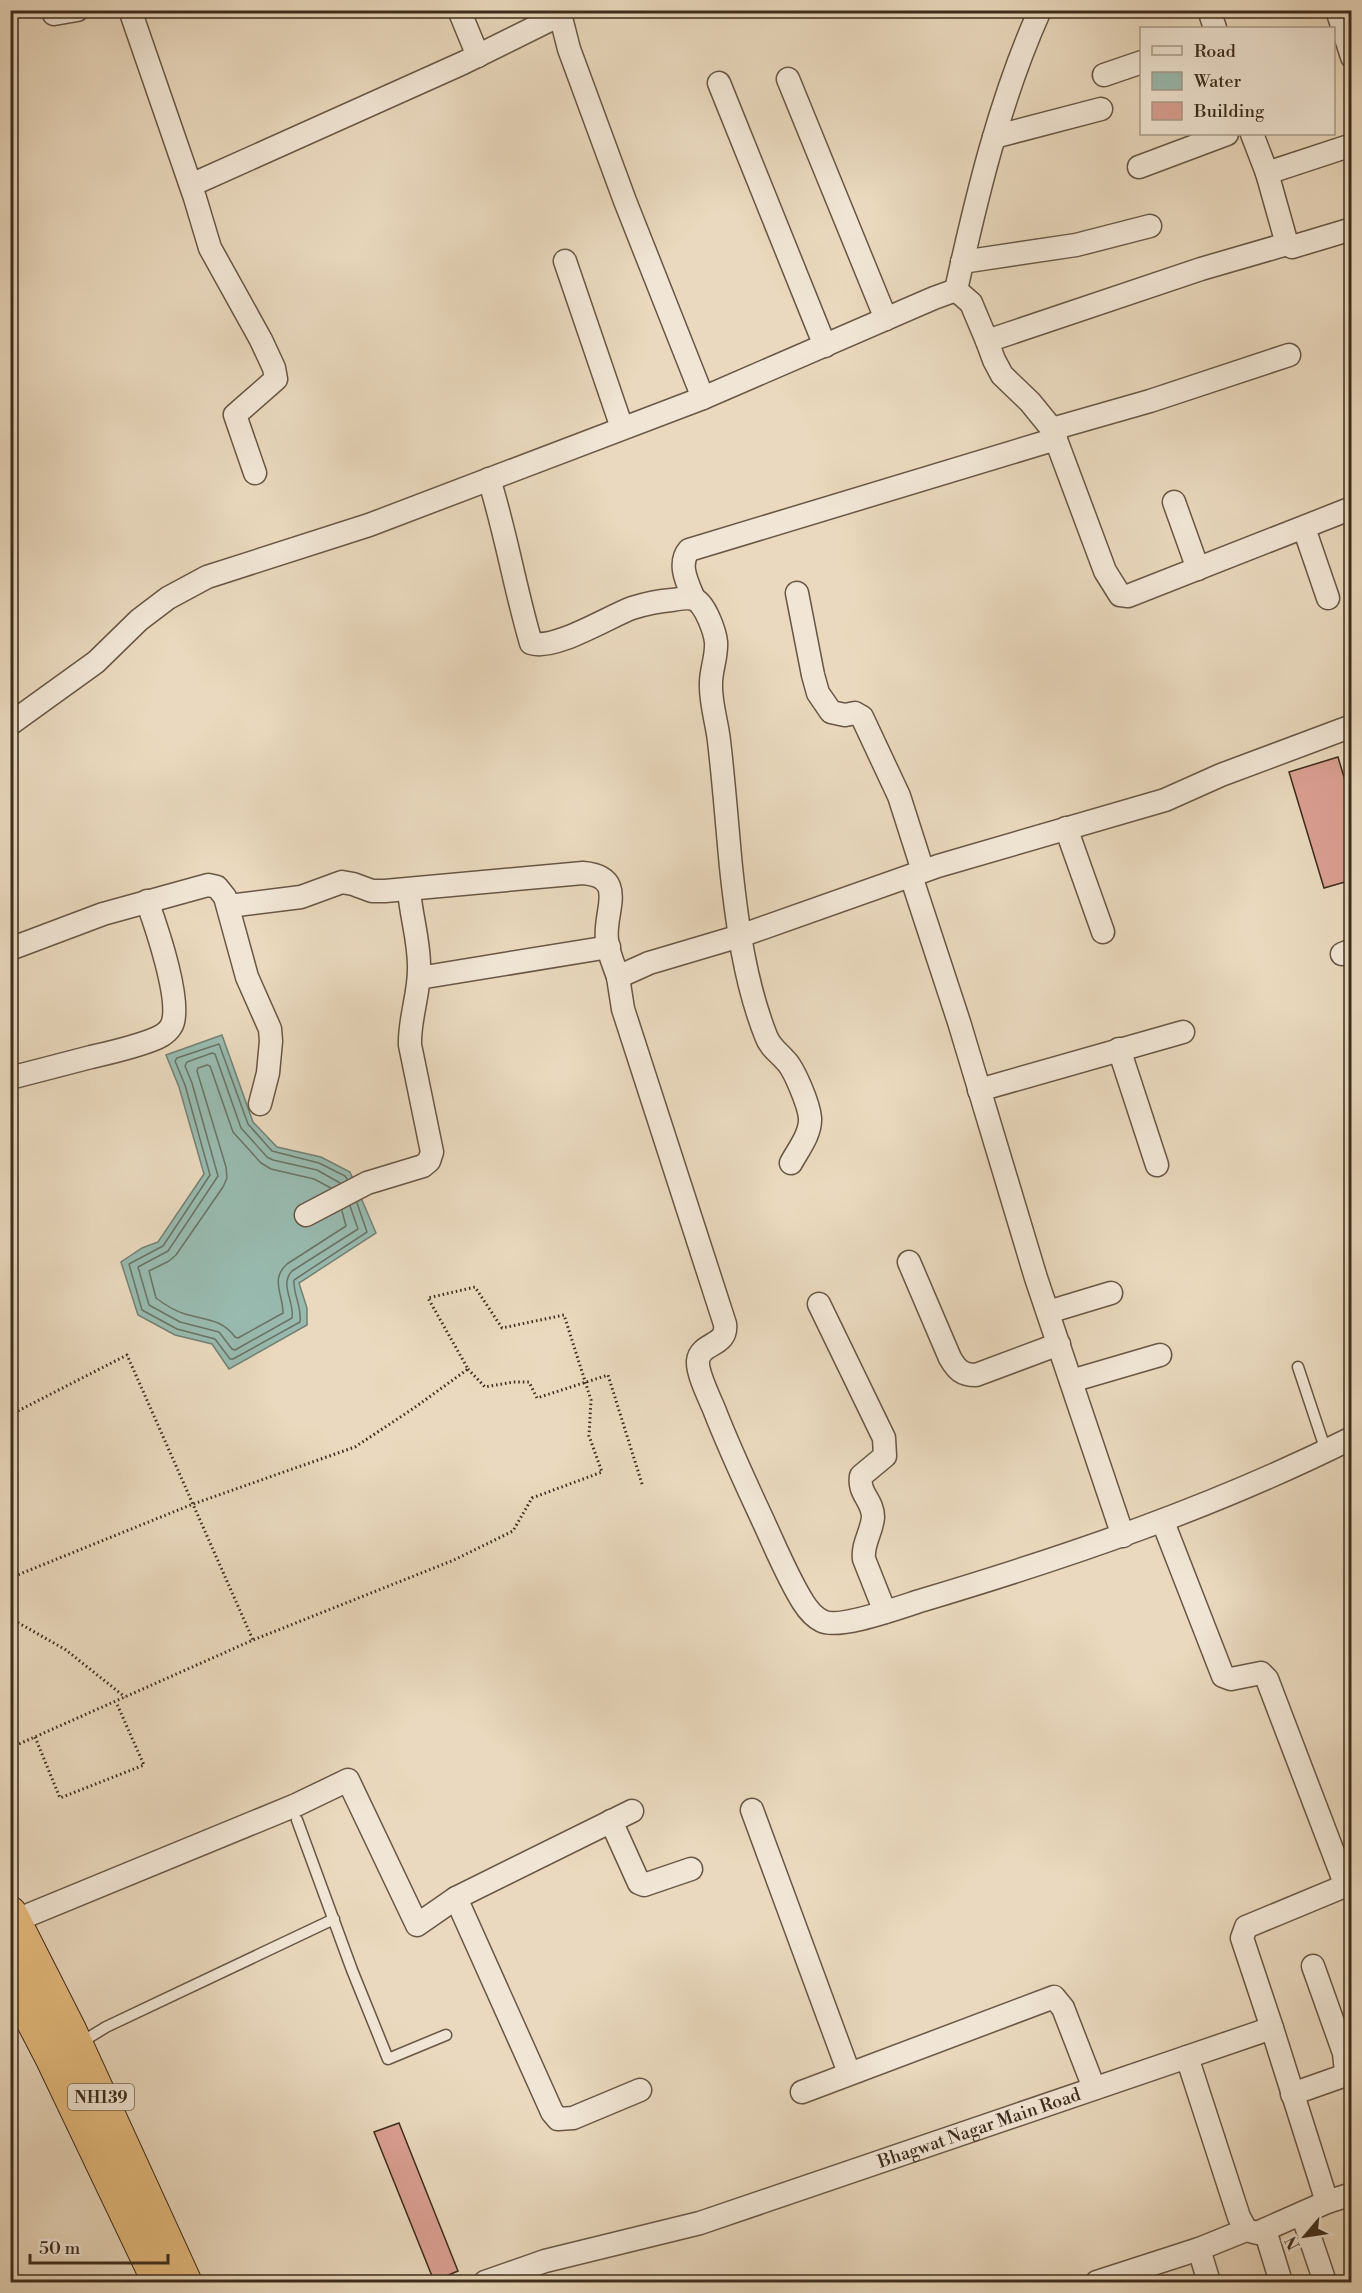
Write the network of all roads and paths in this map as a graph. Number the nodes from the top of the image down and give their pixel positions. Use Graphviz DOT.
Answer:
graph roads {
  1 [pos="77,10"];
  2 [pos="130,10"];
  3 [pos="459,10"];
  4 [pos="1040,10"];
  5 [pos="1209,10"];
  6 [pos="1337,10"];
  7 [pos="559,13"];
  8 [pos="54,14"];
  9 [pos="1215,27"];
  10 [pos="478,56"];
  11 [pos="1352,57"];
  12 [pos="1140,63"];
  13 [pos="1104,75"];
  14 [pos="788,79"];
  15 [pos="719,83"];
  16 [pos="1101,110"];
  17 [pos="1224,135"];
  18 [pos="1252,135"];
  19 [pos="994,137"];
  20 [pos="1352,145"];
  21 [pos="1139,168"];
  22 [pos="1267,173"];
  23 [pos="191,185"];
  24 [pos="1150,226"];
  25 [pos="1352,229"];
  26 [pos="1287,244"];
  27 [pos="565,261"];
  28 [pos="962,262"];
  29 [pos="956,290"];
  30 [pos="886,319"];
  31 [pos="987,341"];
  32 [pos="825,346"];
  33 [pos="1289,355"];
  34 [pos="703,398"];
  35 [pos="622,428"];
  36 [pos="1054,434"];
  37 [pos="255,473"];
  38 [pos="489,479"];
  39 [pos="1174,502"];
  40 [pos="1352,508"];
  41 [pos="1304,528"];
  42 [pos="1198,569"];
  43 [pos="797,593"];
  44 [pos="1329,598"];
  45 [pos="694,599"];
  46 [pos="10,724"];
  47 [pos="1352,726"];
  48 [pos="1066,828"];
  49 [pos="917,873"];
  50 [pos="409,890"];
  51 [pos="147,901"];
  52 [pos="229,906"];
  53 [pos="1103,932"];
  54 [pos="740,936"];
  55 [pos="609,947"];
  56 [pos="10,949"];
  57 [pos="618,977"];
  58 [pos="419,978"];
  59 [pos="1183,1032"];
  60 [pos="1119,1049"];
  61 [pos="10,1078"];
  62 [pos="979,1090"];
  63 [pos="260,1104"];
  64 [pos="790,1163"];
  65 [pos="1157,1165"];
  66 [pos="306,1215"];
  67 [pos="909,1262"];
  68 [pos="1111,1293"];
  69 [pos="819,1304"];
  70 [pos="1048,1312"];
  71 [pos="1059,1344"];
  72 [pos="1160,1355"];
  73 [pos="1298,1367"];
  74 [pos="468,1369"];
  75 [pos="1071,1381"];
  76 [pos="585,1382"];
  77 [pos="10,1415"];
  78 [pos="1352,1438"];
  79 [pos="1326,1451"];
  80 [pos="643,1487"];
  81 [pos="193,1504"];
  82 [pos="1163,1521"];
  83 [pos="1124,1536"];
  84 [pos="10,1578"];
  85 [pos="885,1612"];
  86 [pos="10,1618"];
  87 [pos="253,1640"];
  88 [pos="125,1697"];
  89 [pos="116,1701"];
  90 [pos="35,1737"];
  91 [pos="10,1748"];
  92 [pos="752,1810"];
  93 [pos="632,1811"];
  94 [pos="297,1820"];
  95 [pos="611,1821"];
  96 [pos="691,1869"];
  97 [pos="1349,1885"];
  98 [pos="456,1898"];
  99 [pos="12,1917"];
  100 [pos="334,1919"];
  101 [pos="1313,1966"];
  102 [pos="10,1977"];
  103 [pos="1272,2028"];
  104 [pos="447,2035"];
  105 [pos="77,2045"];
  106 [pos="1188,2057"];
  107 [pos="849,2073"];
  108 [pos="1094,2088"];
  109 [pos="640,2090"];
  110 [pos="802,2092"];
  111 [pos="1292,2094"];
  112 [pos="1352,2194"];
  113 [pos="1327,2202"];
  114 [pos="1302,2214"];
  115 [pos="1255,2230"];
  116 [pos="1199,2249"];
  117 [pos="1122,2279"];
  118 [pos="159,2283"];
  119 [pos="185,2283"];
  120 [pos="485,2283"];
  121 [pos="1097,2283"];
  122 [pos="1209,2283"];
  123 [pos="1281,2283"];
  124 [pos="1325,2283"];
  1 -- 8 [label="street"];
  2 -- 23 [label="street"];
  3 -- 10 [label="street"];
  4 -- 19 [label="street"];
  5 -- 9 [label="street"];
  6 -- 11 [label="street"];
  7 -- 10 [label="street"];
  7 -- 34 [label="street"];
  10 -- 23 [label="street"];
  12 -- 13 [label="street"];
  14 -- 30 [label="street"];
  15 -- 32 [label="street"];
  16 -- 19 [label="street"];
  17 -- 21 [label="street"];
  18 -- 22 [label="street"];
  19 -- 28 [label="street"];
  20 -- 22 [label="street"];
  22 -- 26 [label="street"];
  23 -- 37 [label="street"];
  24 -- 28 [label="street"];
  25 -- 26 [label="street"];
  26 -- 31 [label="street"];
  27 -- 35 [label="street"];
  28 -- 29 [label="street"];
  29 -- 30 [label="street"];
  29 -- 31 [label="street"];
  30 -- 32 [label="street"];
  31 -- 36 [label="street"];
  32 -- 34 [label="street"];
  33 -- 36 [label="street"];
  34 -- 35 [label="street"];
  35 -- 38 [label="street"];
  36 -- 42 [label="street"];
  36 -- 45 [label="street"];
  38 -- 45 [label="street"];
  38 -- 46 [label="street"];
  39 -- 42 [label="street"];
  40 -- 41 [label="street"];
  41 -- 42 [label="street"];
  41 -- 44 [label="street"];
  43 -- 49 [label="street"];
  45 -- 54 [label="street"];
  47 -- 48 [label="street"];
  48 -- 49 [label="street"];
  48 -- 53 [label="street"];
  49 -- 54 [label="street"];
  49 -- 62 [label="street"];
  50 -- 52 [label="street"];
  50 -- 55 [label="street"];
  50 -- 58 [label="street"];
  51 -- 52 [label="street"];
  51 -- 56 [label="street"];
  51 -- 61 [label="street"];
  52 -- 63 [label="street"];
  54 -- 57 [label="street"];
  54 -- 64 [label="street"];
  55 -- 57 [label="street"];
  55 -- 58 [label="street"];
  57 -- 85 [label="street"];
  58 -- 66 [label="street"];
  59 -- 60 [label="street"];
  60 -- 62 [label="street"];
  60 -- 65 [label="street"];
  62 -- 70 [label="street"];
  67 -- 71 [label="street"];
  68 -- 70 [label="street"];
  69 -- 85 [label="street"];
  70 -- 71 [label="street"];
  71 -- 75 [label="street"];
  72 -- 75 [label="street"];
  73 -- 79 [label="lane"];
  74 -- 76 [label="path"];
  74 -- 76 [label="path"];
  74 -- 81 [label="path"];
  75 -- 83 [label="street"];
  76 -- 80 [label="path"];
  76 -- 87 [label="path"];
  77 -- 81 [label="path"];
  78 -- 79 [label="street"];
  79 -- 82 [label="street"];
  81 -- 84 [label="path"];
  81 -- 87 [label="path"];
  82 -- 83 [label="street"];
  82 -- 97 [label="street"];
  83 -- 85 [label="street"];
  86 -- 88 [label="path"];
  87 -- 88 [label="path"];
  88 -- 89 [label="path"];
  89 -- 90 [label="path"];
  89 -- 90 [label="path"];
  90 -- 91 [label="path"];
  92 -- 107 [label="street"];
  93 -- 95 [label="street"];
  94 -- 100 [label="lane"];
  95 -- 96 [label="street"];
  95 -- 98 [label="street"];
  97 -- 103 [label="street"];
  98 -- 99 [label="street"];
  98 -- 109 [label="street"];
  99 -- 105 [label="highway, NH139"];
  100 -- 104 [label="lane"];
  100 -- 105 [label="lane"];
  101 -- 111 [label="street"];
  102 -- 118 [label="highway, NH139"];
  103 -- 106 [label="street, Bhagwat Nagar Main Road"];
  103 -- 111 [label="street"];
  105 -- 119 [label="highway, NH139"];
  106 -- 108 [label="street, Bhagwat Nagar Main Road"];
  106 -- 115 [label="street"];
  107 -- 108 [label="street"];
  107 -- 110 [label="street"];
  108 -- 120 [label="street, Bhagwat Nagar Main Road"];
  111 -- 113 [label="street"];
  112 -- 113 [label="street"];
  113 -- 114 [label="street"];
  114 -- 115 [label="street"];
  114 -- 124 [label="street"];
  115 -- 116 [label="street"];
  115 -- 123 [label="street"];
  116 -- 117 [label="street"];
  116 -- 122 [label="street"];
  117 -- 121 [label="street"];
}
